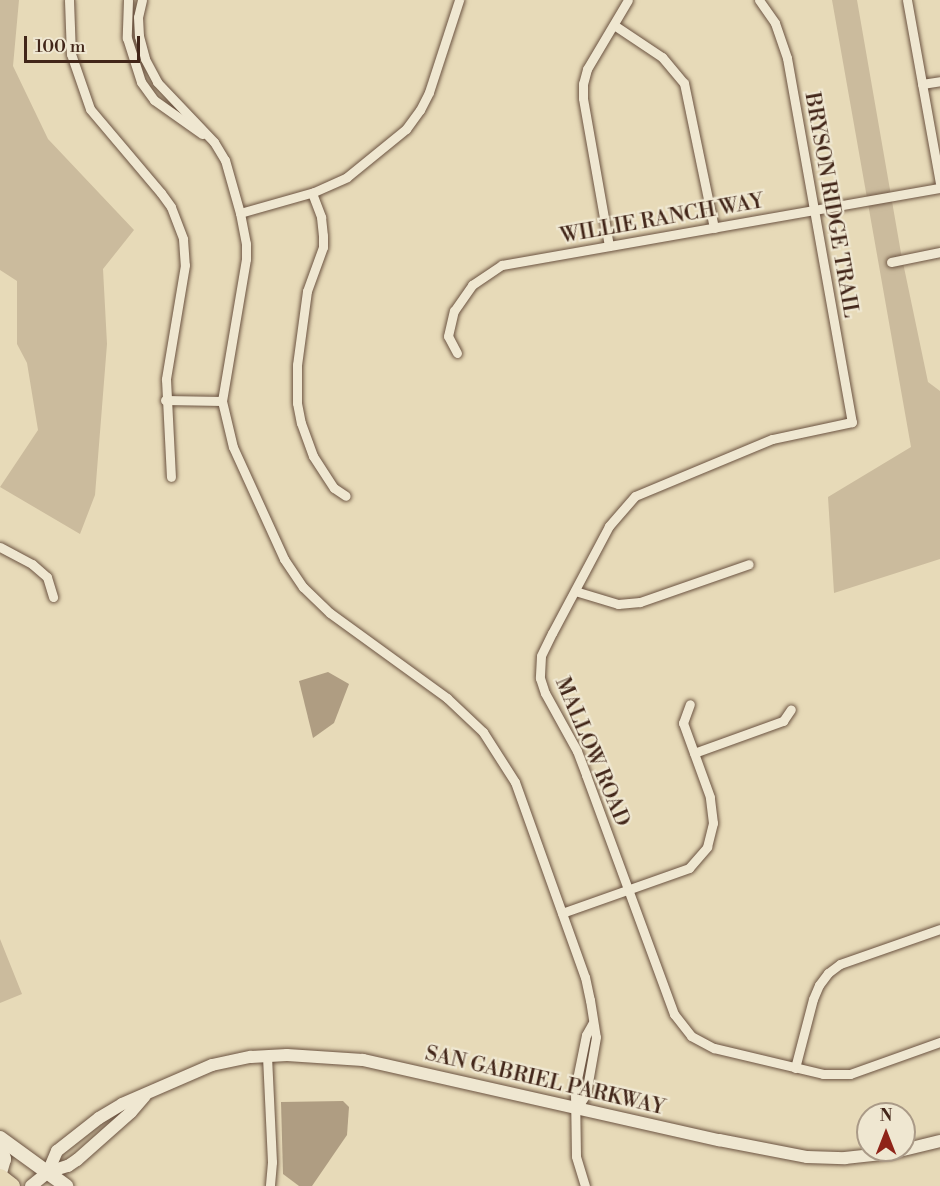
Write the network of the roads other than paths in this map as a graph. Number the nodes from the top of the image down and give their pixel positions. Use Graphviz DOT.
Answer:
graph roads {
  1 [pos="69,0"];
  2 [pos="128,0"];
  3 [pos="142,0"];
  4 [pos="459,0"];
  5 [pos="628,0"];
  6 [pos="759,0"];
  7 [pos="907,0"];
  8 [pos="614,25"];
  9 [pos="940,81"];
  10 [pos="922,84"];
  11 [pos="214,142"];
  12 [pos="940,183"];
  13 [pos="940,188"];
  14 [pos="312,193"];
  15 [pos="814,210"];
  16 [pos="240,213"];
  17 [pos="714,228"];
  18 [pos="609,246"];
  19 [pos="940,252"];
  20 [pos="891,262"];
  21 [pos="457,353"];
  22 [pos="165,400"];
  23 [pos="222,401"];
  24 [pos="852,422"];
  25 [pos="171,477"];
  26 [pos="346,496"];
  27 [pos="1,550"];
  28 [pos="749,564"];
  29 [pos="575,591"];
  30 [pos="53,597"];
  31 [pos="690,704"];
  32 [pos="790,710"];
  33 [pos="694,753"];
  34 [pos="629,891"];
  35 [pos="562,913"];
  36 [pos="940,929"];
  37 [pos="940,1042"];
  38 [pos="267,1056"];
  39 [pos="795,1068"];
  40 [pos="146,1095"];
  41 [pos="577,1108"];
  42 [pos="0,1138"];
  43 [pos="940,1141"];
  44 [pos="0,1144"];
  45 [pos="48,1172"];
  46 [pos="0,1173"];
  47 [pos="0,1178"];
  48 [pos="12,1186"];
  49 [pos="31,1186"];
  50 [pos="66,1186"];
  51 [pos="270,1186"];
  52 [pos="585,1186"];
  1 -- 22 [label="street"];
  2 -- 11 [label="street"];
  3 -- 11 [label="street"];
  4 -- 14 [label="street"];
  5 -- 8 [label="street"];
  6 -- 15 [label="street, BRYSON RIDGE TRAIL"];
  7 -- 10 [label="street"];
  8 -- 17 [label="street"];
  8 -- 18 [label="street"];
  9 -- 10 [label="street"];
  10 -- 12 [label="street"];
  11 -- 16 [label="street"];
  13 -- 15 [label="street, WILLIE RANCH WAY"];
  14 -- 16 [label="street"];
  14 -- 26 [label="street"];
  15 -- 17 [label="street, WILLIE RANCH WAY"];
  15 -- 24 [label="street, BRYSON RIDGE TRAIL"];
  16 -- 23 [label="street"];
  17 -- 18 [label="street, WILLIE RANCH WAY"];
  18 -- 21 [label="street, WILLIE RANCH WAY"];
  19 -- 20 [label="street"];
  22 -- 23 [label="street"];
  22 -- 25 [label="street"];
  23 -- 35 [label="street"];
  24 -- 29 [label="street, MALLOW ROAD"];
  27 -- 30 [label="street"];
  28 -- 29 [label="street"];
  29 -- 34 [label="street, MALLOW ROAD"];
  31 -- 33 [label="street"];
  32 -- 33 [label="street"];
  33 -- 34 [label="street"];
  34 -- 35 [label="street"];
  34 -- 39 [label="street, MALLOW ROAD"];
  35 -- 41 [label="street"];
  36 -- 39 [label="street"];
  37 -- 39 [label="street, MALLOW ROAD"];
  38 -- 40 [label="street, SAN GABRIEL PARKWAY"];
  38 -- 41 [label="street, SAN GABRIEL PARKWAY"];
  38 -- 51 [label="street"];
  40 -- 45 [label="street, SAN GABRIEL PARKWAY"];
  40 -- 45 [label="street, SAN GABRIEL PARKWAY"];
  41 -- 43 [label="street, SAN GABRIEL PARKWAY"];
  41 -- 52 [label="street"];
  42 -- 45 [label="main road"];
  44 -- 46 [label="main road"];
  45 -- 49 [label="street, SAN GABRIEL PARKWAY"];
  45 -- 50 [label="main road"];
  47 -- 48 [label="highway"];
}
